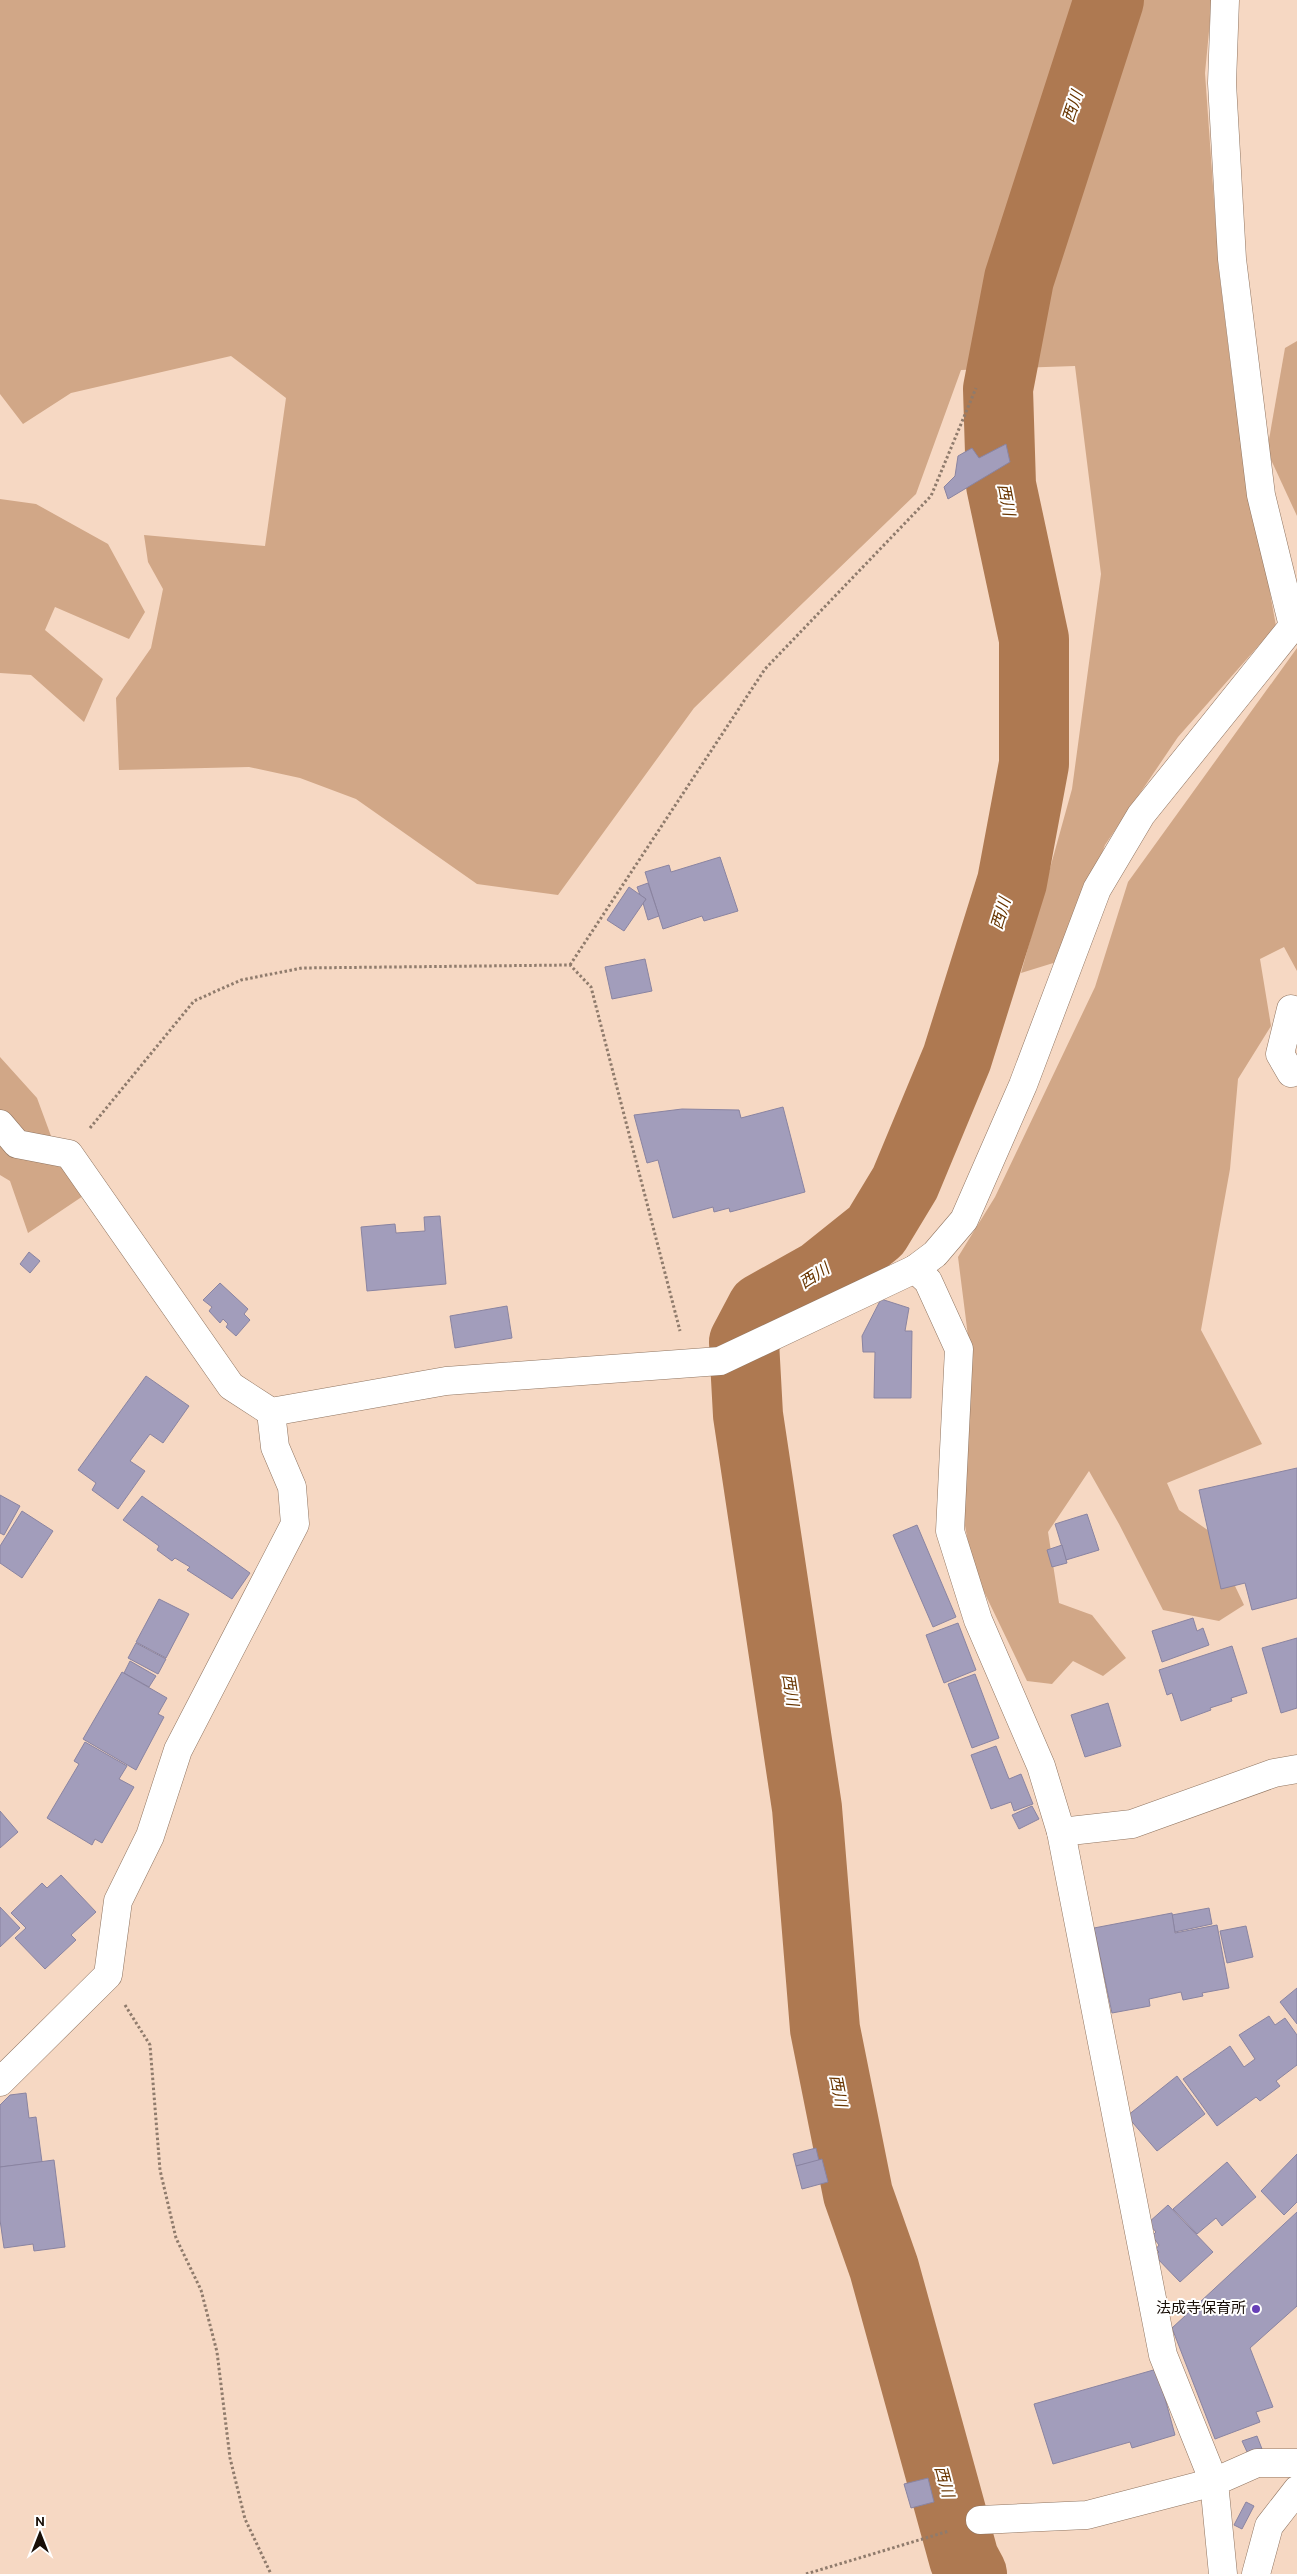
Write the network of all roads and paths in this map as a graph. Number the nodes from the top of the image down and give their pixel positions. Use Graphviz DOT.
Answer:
graph roads {
  1 [pos="1225,0"];
  2 [pos="976,388"];
  3 [pos="570,965"];
  4 [pos="1291,1009"];
  5 [pos="1297,1070"];
  6 [pos="0,1124"];
  7 [pos="69,1154"];
  8 [pos="915,1269"];
  9 [pos="688,1363"];
  10 [pos="271,1412"];
  11 [pos="1297,1769"];
  12 [pos="1061,1832"];
  13 [pos="108,1975"];
  14 [pos="0,2082"];
  15 [pos="1297,2463"];
  16 [pos="1214,2482"];
  17 [pos="1297,2490"];
  18 [pos="980,2520"];
  19 [pos="935,2536"];
  20 [pos="271,2574"];
  21 [pos="806,2574"];
  22 [pos="1223,2574"];
  23 [pos="1256,2574"];
  1 -- 8 [label="street"];
  2 -- 3 [label="path"];
  3 -- 7 [label="path"];
  3 -- 9 [label="path"];
  4 -- 5 [label="street"];
  6 -- 7 [label="street"];
  7 -- 10 [label="street"];
  8 -- 9 [label="street"];
  8 -- 12 [label="street"];
  9 -- 10 [label="street"];
  10 -- 13 [label="street"];
  11 -- 12 [label="street"];
  12 -- 16 [label="street"];
  13 -- 14 [label="street"];
  13 -- 20 [label="path"];
  15 -- 16 [label="street"];
  16 -- 18 [label="street"];
  16 -- 22 [label="street"];
  17 -- 23 [label="street"];
  19 -- 21 [label="path"];
}
